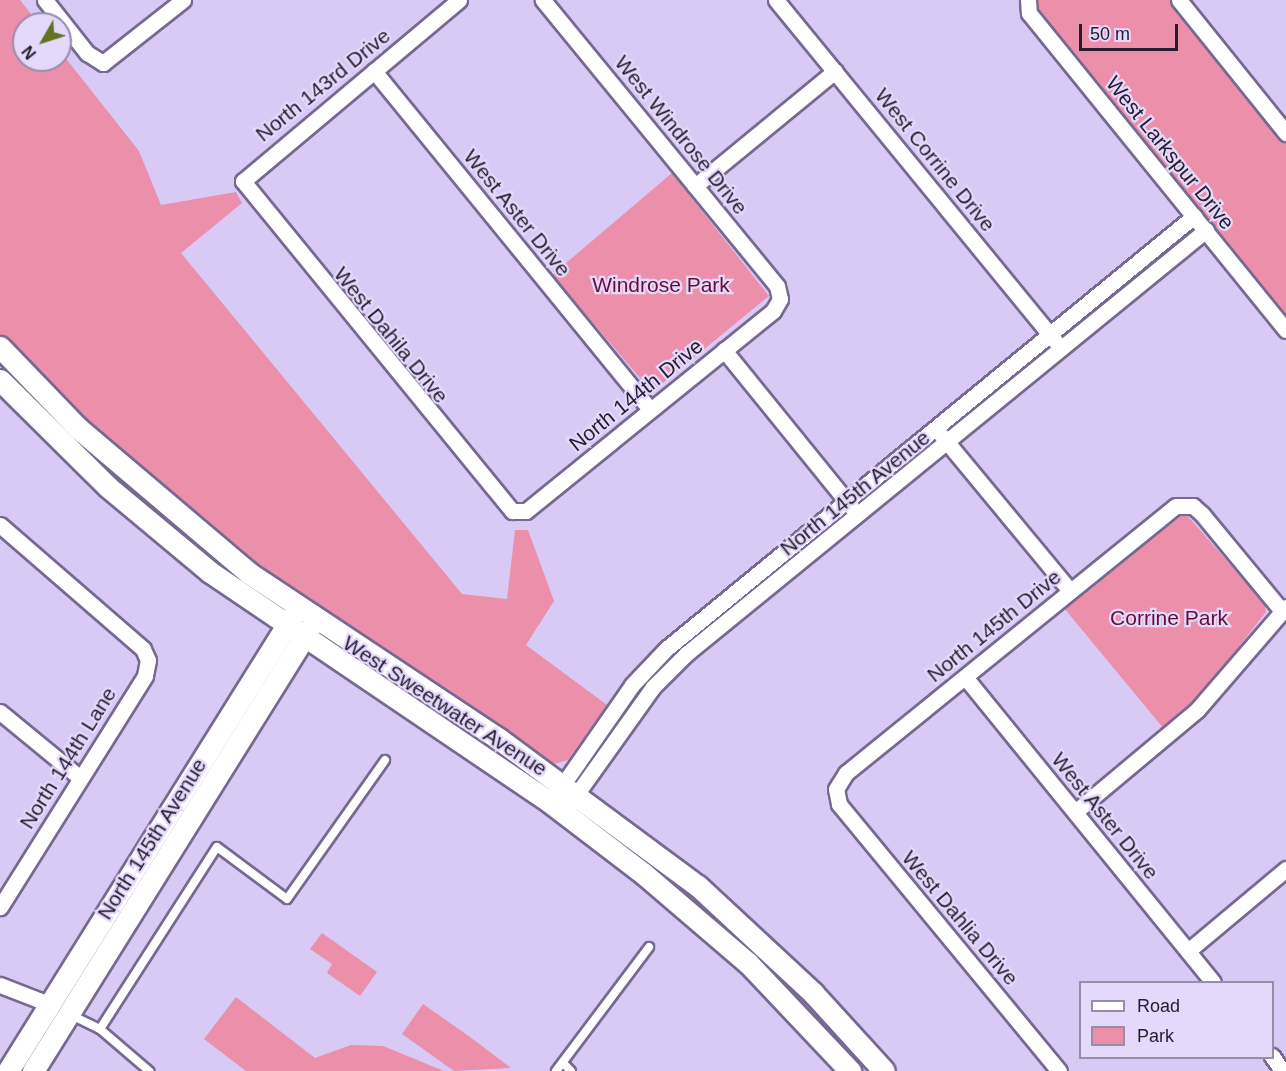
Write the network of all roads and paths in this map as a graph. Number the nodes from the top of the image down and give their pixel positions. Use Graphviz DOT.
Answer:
graph roads {
  1 [pos="45,0"];
  2 [pos="183,0"];
  3 [pos="459,0"];
  4 [pos="543,0"];
  5 [pos="776,0"];
  6 [pos="1028,0"];
  7 [pos="1179,0"];
  8 [pos="374,71"];
  9 [pos="835,71"];
  10 [pos="1286,133"];
  11 [pos="243,181"];
  12 [pos="695,186"];
  13 [pos="1194,216"];
  14 [pos="1206,230"];
  15 [pos="780,299"];
  16 [pos="1286,330"];
  17 [pos="1050,334"];
  18 [pos="0,347"];
  19 [pos="1061,348"];
  20 [pos="724,350"];
  21 [pos="19,368"];
  22 [pos="1,383"];
  23 [pos="650,409"];
  24 [pos="935,427"];
  25 [pos="947,441"];
  26 [pos="846,500"];
  27 [pos="512,511"];
  28 [pos="857,514"];
  29 [pos="0,525"];
  30 [pos="1070,591"];
  31 [pos="297,609"];
  32 [pos="1284,609"];
  33 [pos="315,621"];
  34 [pos="285,627"];
  35 [pos="302,639"];
  36 [pos="965,676"];
  37 [pos="0,712"];
  38 [pos="384,760"];
  39 [pos="79,777"];
  40 [pos="570,789"];
  41 [pos="836,789"];
  42 [pos="558,807"];
  43 [pos="1076,812"];
  44 [pos="1286,869"];
  45 [pos="0,907"];
  46 [pos="649,947"];
  47 [pos="1188,951"];
  48 [pos="1212,981"];
  49 [pos="0,985"];
  50 [pos="58,1009"];
  51 [pos="100,1029"];
  52 [pos="563,1063"];
  53 [pos="8,1071"];
  54 [pos="33,1071"];
  55 [pos="149,1071"];
  56 [pos="556,1071"];
  57 [pos="571,1071"];
  58 [pos="850,1071"];
  59 [pos="884,1071"];
  60 [pos="1059,1071"];
  1 -- 2 [label="street"];
  3 -- 8 [label="street, North 143rd Drive"];
  4 -- 12 [label="street, West Windrose Drive"];
  5 -- 9 [label="street, West Corrine Drive"];
  6 -- 13 [label="street, West Larkspur Drive"];
  7 -- 10 [label="street"];
  8 -- 11 [label="street, North 143rd Drive"];
  8 -- 23 [label="street, West Aster Drive"];
  9 -- 12 [label="street"];
  9 -- 17 [label="street, West Corrine Drive"];
  11 -- 27 [label="street, West Dahila Drive"];
  12 -- 15 [label="street, West Windrose Drive"];
  13 -- 14 [label="street, West Larkspur Drive"];
  13 -- 17 [label="street, North 145th Avenue"];
  14 -- 16 [label="street, West Larkspur Drive"];
  14 -- 19 [label="street, North 145th Avenue"];
  15 -- 20 [label="street, North 144th Drive"];
  17 -- 19 [label="street, West Corrine Drive"];
  17 -- 24 [label="street, North 145th Avenue"];
  18 -- 21 [label="street, West Sweetwater Avenue"];
  19 -- 25 [label="street, North 145th Avenue"];
  20 -- 23 [label="street, North 144th Drive"];
  20 -- 26 [label="street"];
  21 -- 22 [label="street"];
  21 -- 31 [label="street, West Sweetwater Avenue"];
  22 -- 34 [label="street, West Sweetwater Avenue"];
  23 -- 27 [label="street, North 144th Drive"];
  24 -- 25 [label="street"];
  24 -- 26 [label="street, North 145th Avenue"];
  25 -- 28 [label="street, North 145th Avenue"];
  25 -- 30 [label="street"];
  26 -- 28 [label="street"];
  26 -- 40 [label="street, North 145th Avenue"];
  28 -- 40 [label="street, North 145th Avenue"];
  29 -- 39 [label="street, North 144th Lane"];
  30 -- 32 [label="street, North 145th Drive"];
  30 -- 36 [label="street, North 145th Drive"];
  31 -- 33 [label="street, West Sweetwater Avenue"];
  31 -- 34 [label="street, North 145th Avenue"];
  32 -- 43 [label="street"];
  33 -- 35 [label="street, North 145th Avenue"];
  33 -- 40 [label="street, West Sweetwater Avenue"];
  34 -- 35 [label="street, West Sweetwater Avenue"];
  34 -- 50 [label="street, North 145th Avenue"];
  35 -- 42 [label="street, West Sweetwater Avenue"];
  35 -- 50 [label="street, North 145th Avenue"];
  36 -- 41 [label="street, North 145th Drive"];
  36 -- 43 [label="street, West Aster Drive"];
  37 -- 39 [label="street"];
  38 -- 51 [label="lane"];
  39 -- 45 [label="street, North 144th Lane"];
  40 -- 42 [label="street, North 145th Avenue"];
  40 -- 59 [label="street, West Sweetwater Avenue"];
  41 -- 60 [label="street, West Dahlia Drive"];
  42 -- 58 [label="street, West Sweetwater Avenue"];
  43 -- 47 [label="street, West Aster Drive"];
  44 -- 47 [label="street"];
  46 -- 52 [label="lane"];
  47 -- 48 [label="street, West Aster Drive"];
  49 -- 50 [label="street"];
  50 -- 51 [label="lane"];
  50 -- 53 [label="street, North 145th Avenue"];
  50 -- 54 [label="street, North 145th Avenue"];
  51 -- 55 [label="lane"];
  52 -- 56 [label="lane"];
  52 -- 57 [label="lane"];
}
